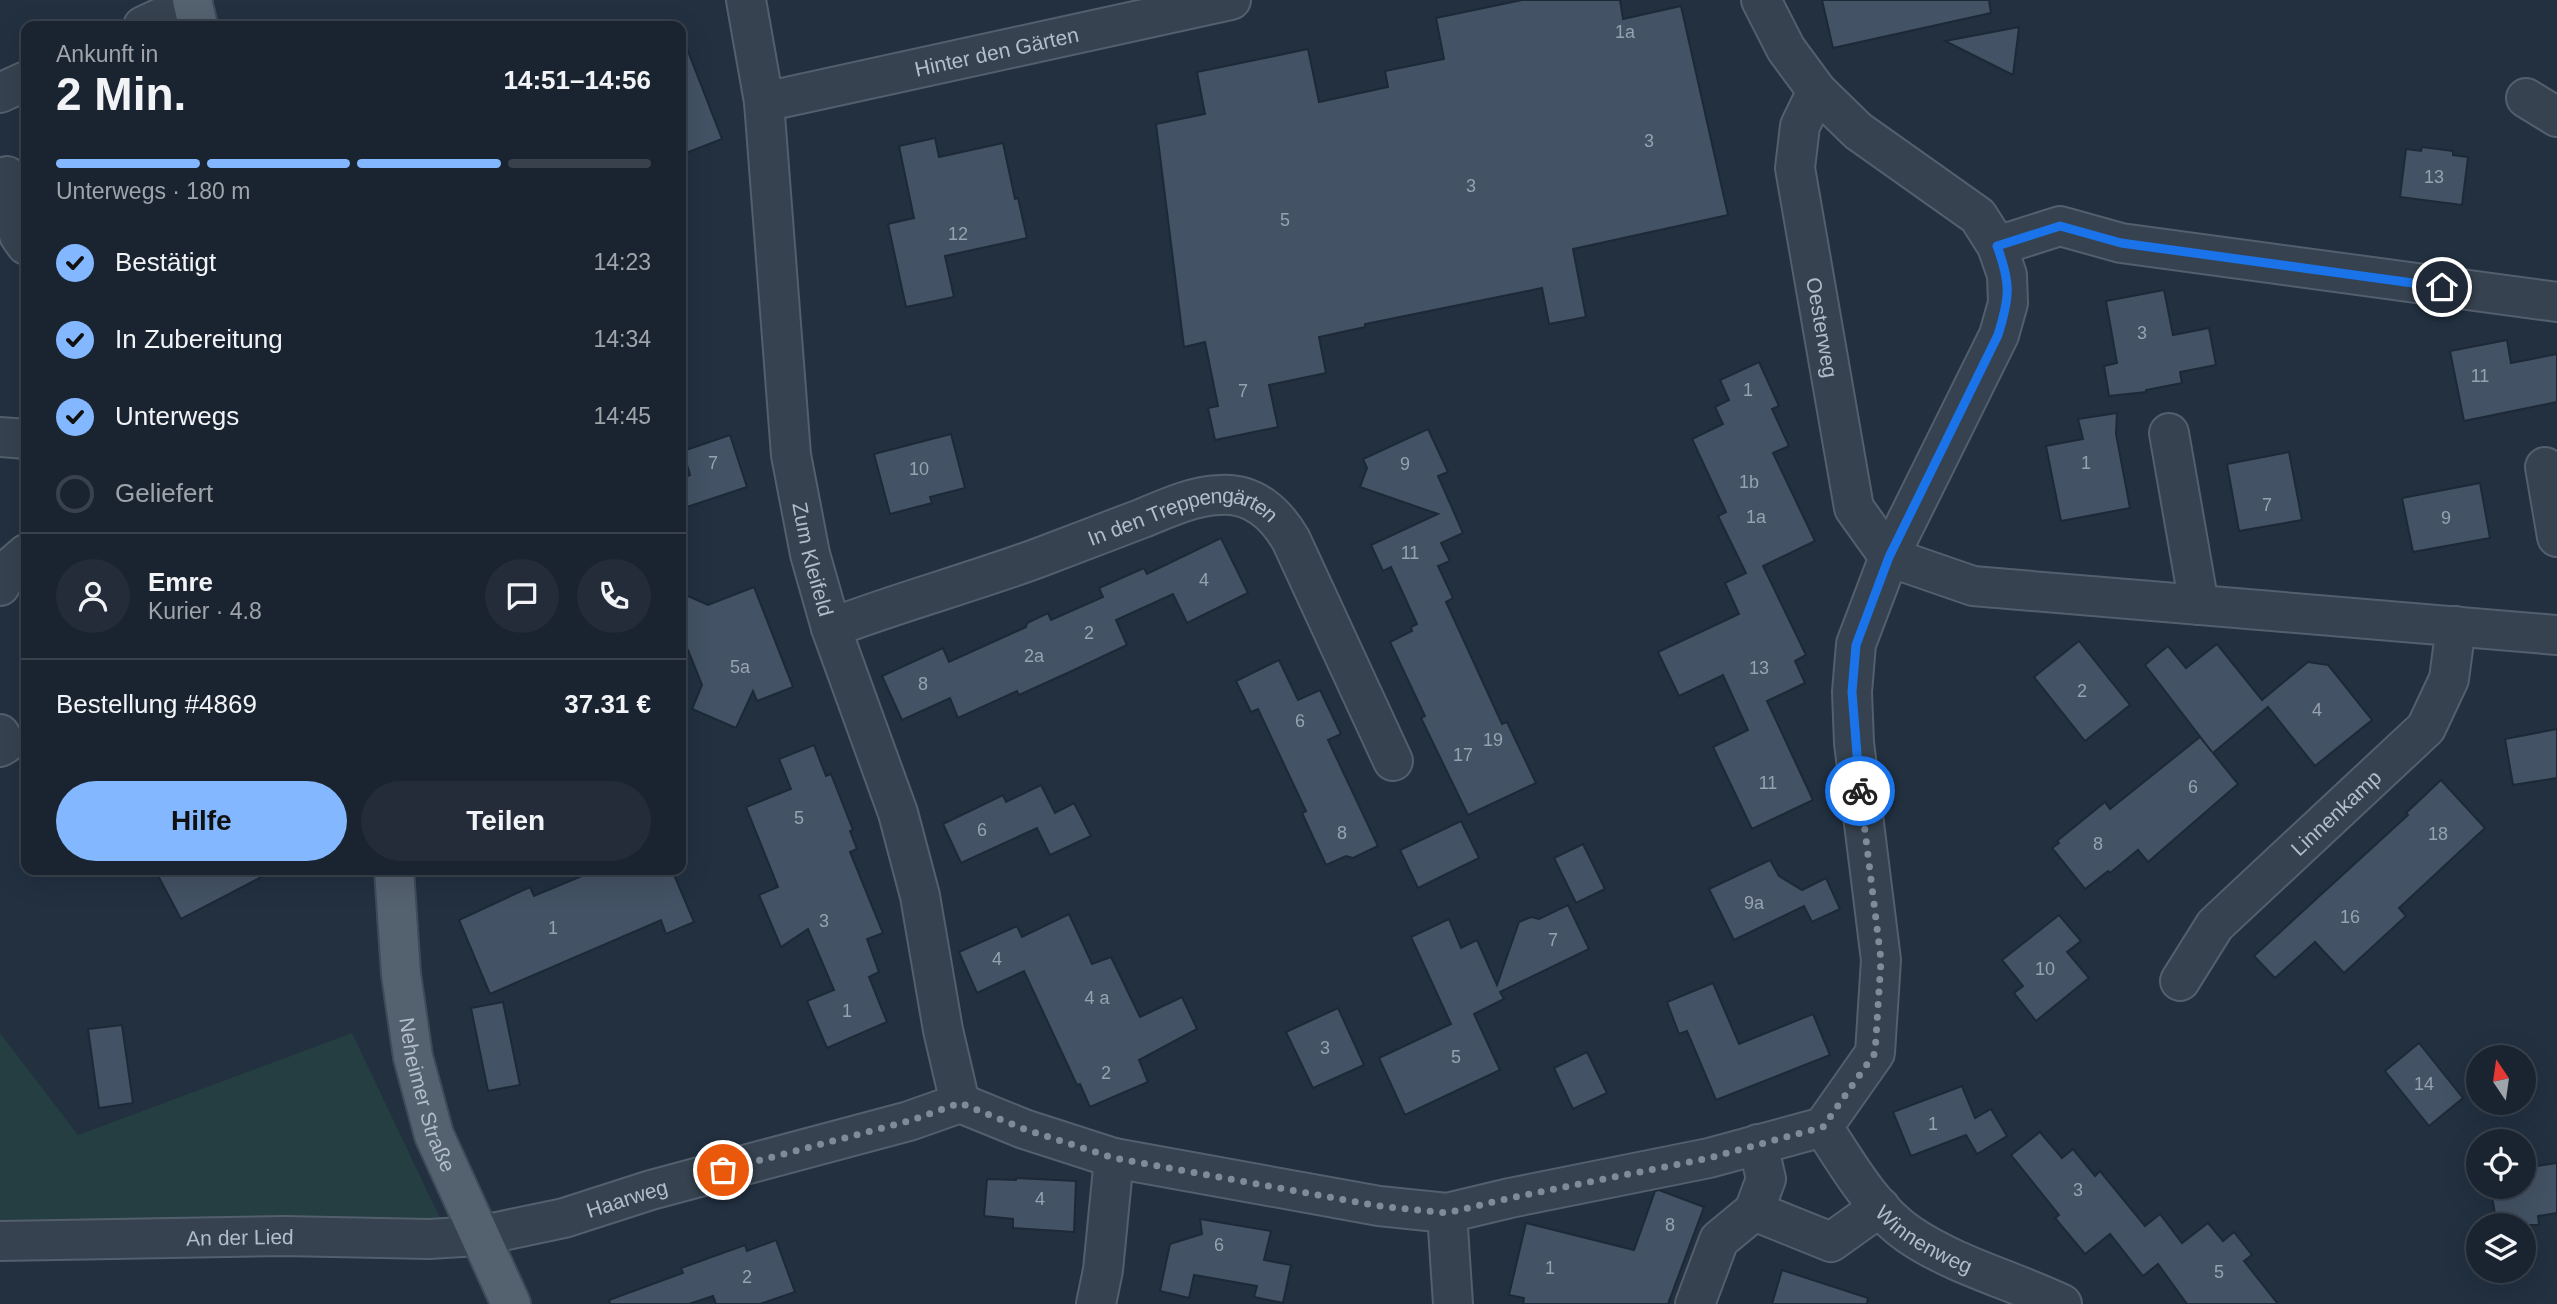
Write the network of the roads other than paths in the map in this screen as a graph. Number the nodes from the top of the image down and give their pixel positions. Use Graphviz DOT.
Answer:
graph roads {
  1 [pos="746,0"];
  2 [pos="1231,0"];
  3 [pos="1762,0"];
  4 [pos="194,10"];
  5 [pos="159,21"];
  6 [pos="21,83"];
  7 [pos="1817,92"];
  8 [pos="0,93"];
  9 [pos="764,102"];
  10 [pos="7,176"];
  11 [pos="21,238"];
  12 [pos="1997,246"];
  13 [pos="2557,302"];
  14 [pos="2169,433"];
  15 [pos="0,437"];
  16 [pos="21,439"];
  17 [pos="2545,467"];
  18 [pos="2557,537"];
  19 [pos="1889,557"];
  20 [pos="21,559"];
  21 [pos="0,586"];
  22 [pos="2199,606"];
  23 [pos="2456,626"];
  24 [pos="831,628"];
  25 [pos="2557,635"];
  26 [pos="0,734"];
  27 [pos="0,747"];
  28 [pos="1393,761"];
  29 [pos="394,875"];
  30 [pos="2180,981"];
  31 [pos="960,1103"];
  32 [pos="1823,1127"];
  33 [pos="1758,1144"];
  34 [pos="1114,1158"];
  35 [pos="1880,1207"];
  36 [pos="1754,1211"];
  37 [pos="1447,1213"];
  38 [pos="478,1236"];
  39 [pos="0,1241"];
  40 [pos="511,1304"];
  41 [pos="1096,1304"];
  42 [pos="1453,1304"];
  43 [pos="1695,1304"];
  44 [pos="2062,1304"];
  1 -- 9 [label="street, Zum Kleifeld"];
  2 -- 9 [label="street, Hinter den Gärten"];
  3 -- 7 [label="street"];
  4 -- 5 [label="street"];
  6 -- 8 [label="street"];
  7 -- 12 [label="street"];
  7 -- 19 [label="street, Oesterweg"];
  9 -- 24 [label="street, Zum Kleifeld"];
  10 -- 11 [label="street"];
  12 -- 13 [label="street"];
  12 -- 19 [label="street"];
  14 -- 22 [label="street"];
  15 -- 16 [label="street"];
  17 -- 18 [label="street"];
  19 -- 22 [label="street"];
  19 -- 32 [label="street"];
  20 -- 21 [label="street"];
  22 -- 23 [label="street"];
  23 -- 25 [label="street"];
  23 -- 30 [label="street, Linnenkamp"];
  24 -- 28 [label="street, In den Treppengärten"];
  24 -- 31 [label="street, Zum Kleifeld"];
  26 -- 27 [label="street"];
  29 -- 38 [label="main road, Neheimer Straße"];
  31 -- 34 [label="street"];
  31 -- 38 [label="street, Haarweg"];
  32 -- 33 [label="street"];
  32 -- 35 [label="street, Winnenweg"];
  33 -- 36 [label="street"];
  33 -- 37 [label="street"];
  34 -- 37 [label="street"];
  34 -- 41 [label="street"];
  35 -- 36 [label="street"];
  35 -- 44 [label="street, Winnenweg"];
  36 -- 43 [label="street"];
  37 -- 42 [label="street"];
  38 -- 39 [label="street, An der Lied"];
  38 -- 40 [label="main road, Neheimer Straße"];
}
